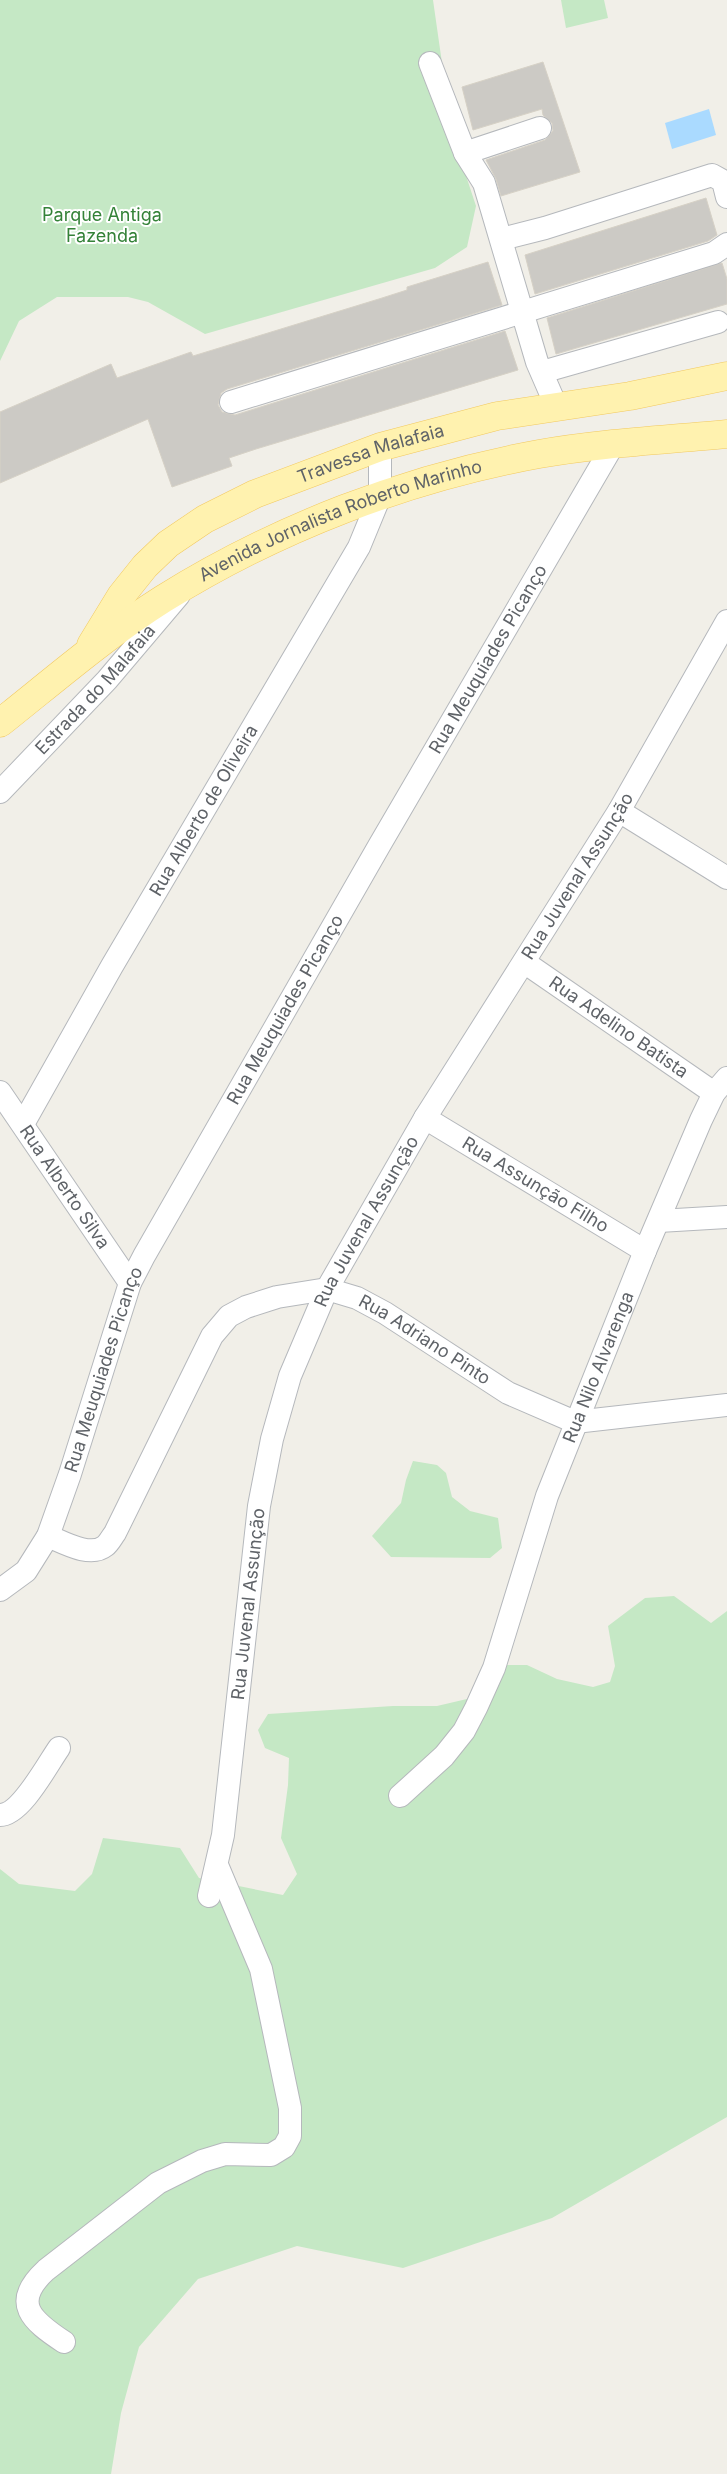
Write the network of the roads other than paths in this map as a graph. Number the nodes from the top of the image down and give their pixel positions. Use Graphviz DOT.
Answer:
graph roads {
  1 [pos="430,63"];
  2 [pos="540,128"];
  3 [pos="465,154"];
  4 [pos="727,197"];
  5 [pos="502,238"];
  6 [pos="727,244"];
  7 [pos="522,314"];
  8 [pos="718,322"];
  9 [pos="542,372"];
  10 [pos="727,376"];
  11 [pos="231,402"];
  12 [pos="557,408"];
  13 [pos="727,434"];
  14 [pos="613,446"];
  15 [pos="380,447"];
  16 [pos="380,496"];
  17 [pos="188,584"];
  18 [pos="727,621"];
  19 [pos="721,646"];
  20 [pos="84,657"];
  21 [pos="0,723"];
  22 [pos="0,792"];
  23 [pos="619,811"];
  24 [pos="727,878"];
  25 [pos="524,962"];
  26 [pos="721,1086"];
  27 [pos="0,1092"];
  28 [pos="425,1118"];
  29 [pos="23,1124"];
  30 [pos="727,1217"];
  31 [pos="659,1221"];
  32 [pos="645,1251"];
  33 [pos="130,1283"];
  34 [pos="327,1289"];
  35 [pos="727,1405"];
  36 [pos="575,1422"];
  37 [pos="48,1536"];
  38 [pos="0,1590"];
  39 [pos="58,1748"];
  40 [pos="400,1796"];
  41 [pos="0,1815"];
  42 [pos="216,1865"];
  43 [pos="209,1896"];
  44 [pos="64,2342"];
  1 -- 3 [label="street"];
  2 -- 3 [label="street"];
  3 -- 5 [label="street"];
  4 -- 5 [label="street"];
  5 -- 7 [label="street"];
  6 -- 7 [label="street"];
  7 -- 9 [label="street"];
  7 -- 11 [label="street"];
  8 -- 9 [label="street"];
  9 -- 12 [label="street"];
  10 -- 12 [label="main road, Travessa Malafaia"];
  12 -- 15 [label="main road, Travessa Malafaia"];
  13 -- 14 [label="main road, Avenida Jornalista Roberto Marinho"];
  14 -- 16 [label="main road, Avenida Jornalista Roberto Marinho"];
  14 -- 33 [label="street, Rua Meuquiades Picanço"];
  15 -- 16 [label="street"];
  15 -- 20 [label="main road, Travessa Malafaia"];
  16 -- 17 [label="main road, Avenida Jornalista Roberto Marinho"];
  16 -- 29 [label="street, Rua Alberto de Oliveira"];
  17 -- 20 [label="main road, Avenida Jornalista Roberto Marinho"];
  17 -- 22 [label="street, Estrada do Malafaia"];
  18 -- 19 [label="street, Rua Juvenal Assunção"];
  19 -- 23 [label="street, Rua Juvenal Assunção"];
  20 -- 21 [label="main road, Avenida Jornalista Roberto Marinho"];
  23 -- 24 [label="street"];
  23 -- 25 [label="street, Rua Juvenal Assunção"];
  25 -- 26 [label="street, Rua Adelino Batista"];
  25 -- 28 [label="street, Rua Juvenal Assunção"];
  26 -- 31 [label="street, Rua Nilo Alvarenga"];
  27 -- 29 [label="street, Rua Alberto Silva"];
  28 -- 32 [label="street, Rua Assunção Filho"];
  28 -- 34 [label="street, Rua Juvenal Assunção"];
  29 -- 33 [label="street, Rua Alberto Silva"];
  30 -- 31 [label="street"];
  31 -- 32 [label="street, Rua Nilo Alvarenga"];
  32 -- 36 [label="street, Rua Nilo Alvarenga"];
  33 -- 37 [label="street, Rua Meuquiades Picanço"];
  34 -- 36 [label="street, Rua Adriano Pinto"];
  34 -- 37 [label="street, Rua Adriano Pinto"];
  34 -- 42 [label="street, Rua Juvenal Assunção"];
  35 -- 36 [label="street, Rua Adriano Pinto"];
  36 -- 40 [label="street, Rua Nilo Alvarenga"];
  37 -- 38 [label="street, Rua Meuquiades Picanço"];
  39 -- 41 [label="street"];
  42 -- 43 [label="street, Rua Juvenal Assunção"];
  42 -- 44 [label="street"];
}
